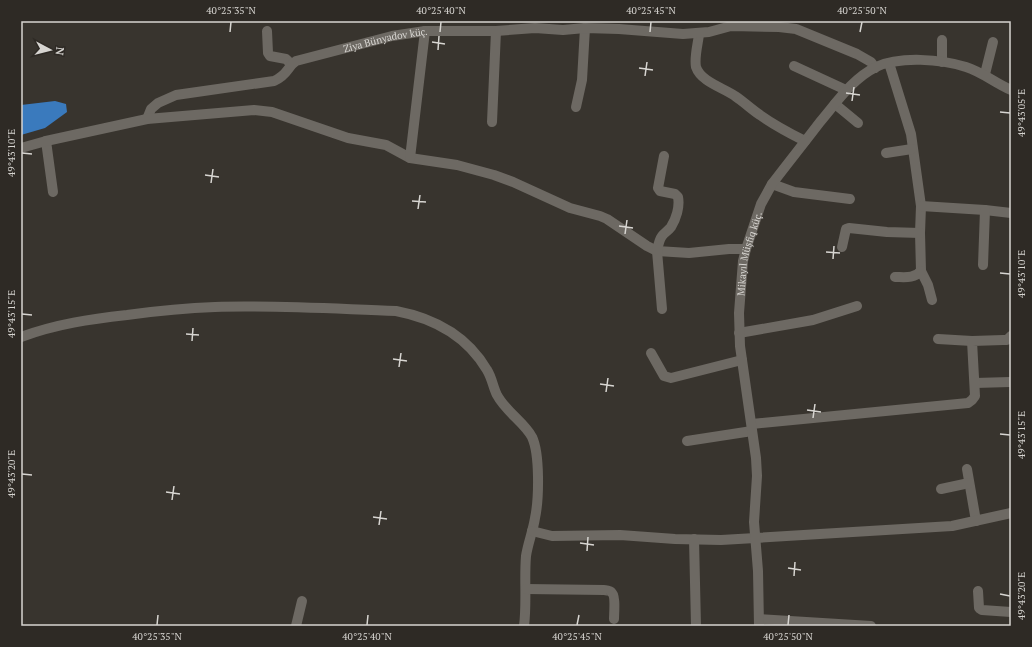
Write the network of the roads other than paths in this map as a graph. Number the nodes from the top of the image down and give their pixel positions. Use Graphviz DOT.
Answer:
graph roads {
  1 [pos="730,24"];
  2 [pos="780,24"];
  3 [pos="585,28"];
  4 [pos="267,31"];
  5 [pos="425,31"];
  6 [pos="496,31"];
  7 [pos="699,34"];
  8 [pos="942,40"];
  9 [pos="993,42"];
  10 [pos="942,62"];
  11 [pos="889,63"];
  12 [pos="291,64"];
  13 [pos="794,66"];
  14 [pos="875,68"];
  15 [pos="984,74"];
  16 [pos="846,90"];
  17 [pos="1011,90"];
  18 [pos="835,104"];
  19 [pos="576,107"];
  20 [pos="147,119"];
  21 [pos="492,122"];
  22 [pos="858,123"];
  23 [pos="46,141"];
  24 [pos="805,141"];
  25 [pos="21,148"];
  26 [pos="912,149"];
  27 [pos="886,153"];
  28 [pos="664,156"];
  29 [pos="410,158"];
  30 [pos="772,184"];
  31 [pos="53,192"];
  32 [pos="850,199"];
  33 [pos="921,206"];
  34 [pos="985,210"];
  35 [pos="1011,213"];
  36 [pos="920,233"];
  37 [pos="842,247"];
  38 [pos="746,249"];
  39 [pos="657,251"];
  40 [pos="983,265"];
  41 [pos="921,271"];
  42 [pos="895,277"];
  43 [pos="932,300"];
  44 [pos="858,306"];
  45 [pos="662,309"];
  46 [pos="739,334"];
  47 [pos="1011,336"];
  48 [pos="21,337"];
  49 [pos="938,339"];
  50 [pos="972,341"];
  51 [pos="651,353"];
  52 [pos="742,360"];
  53 [pos="1010,382"];
  54 [pos="975,383"];
  55 [pos="752,427"];
  56 [pos="687,441"];
  57 [pos="966,469"];
  58 [pos="969,483"];
  59 [pos="941,489"];
  60 [pos="1011,513"];
  61 [pos="976,521"];
  62 [pos="532,532"];
  63 [pos="755,538"];
  64 [pos="694,539"];
  65 [pos="526,589"];
  66 [pos="978,591"];
  67 [pos="302,601"];
  68 [pos="1011,612"];
  69 [pos="614,619"];
  70 [pos="760,622"];
  71 [pos="296,626"];
  72 [pos="524,626"];
  73 [pos="696,626"];
  74 [pos="872,626"];
  1 -- 2 [label="street, Ziya Bünyadov küç."];
  1 -- 7 [label="street, Ziya Bünyadov küç."];
  2 -- 14 [label="street, Ziya Bünyadov küç."];
  3 -- 6 [label="street, Ziya Bünyadov küç."];
  3 -- 7 [label="street, Ziya Bünyadov küç."];
  3 -- 19 [label="street"];
  4 -- 12 [label="street"];
  5 -- 6 [label="street, Ziya Bünyadov küç."];
  5 -- 12 [label="street, Ziya Bünyadov küç."];
  5 -- 29 [label="street"];
  6 -- 21 [label="street"];
  7 -- 24 [label="street"];
  8 -- 10 [label="street"];
  9 -- 15 [label="street"];
  10 -- 11 [label="street, Mikayıl Müşfiq küç."];
  10 -- 15 [label="street, Mikayıl Müşfiq küç."];
  11 -- 14 [label="street, Mikayıl Müşfiq küç."];
  11 -- 26 [label="street"];
  12 -- 20 [label="street"];
  13 -- 16 [label="street"];
  14 -- 16 [label="street, Mikayıl Müşfiq küç."];
  15 -- 17 [label="street, Mikayıl Müşfiq küç."];
  16 -- 18 [label="street, Mikayıl Müşfiq küç."];
  18 -- 22 [label="street"];
  18 -- 24 [label="street, Mikayıl Müşfiq küç."];
  20 -- 23 [label="street"];
  20 -- 29 [label="street"];
  23 -- 25 [label="street"];
  23 -- 31 [label="street"];
  24 -- 30 [label="street, Mikayıl Müşfiq küç."];
  26 -- 27 [label="street"];
  26 -- 33 [label="street"];
  28 -- 39 [label="street"];
  29 -- 39 [label="street"];
  30 -- 32 [label="street"];
  30 -- 38 [label="street, Mikayıl Müşfiq küç."];
  33 -- 34 [label="street"];
  33 -- 36 [label="street"];
  34 -- 35 [label="street"];
  34 -- 40 [label="street"];
  36 -- 37 [label="street"];
  36 -- 41 [label="street"];
  38 -- 39 [label="street"];
  38 -- 46 [label="street, Mikayıl Müşfiq küç."];
  39 -- 45 [label="street"];
  41 -- 42 [label="street"];
  41 -- 43 [label="street"];
  44 -- 46 [label="street"];
  46 -- 52 [label="street, Mikayıl Müşfiq küç."];
  47 -- 50 [label="street"];
  48 -- 62 [label="street"];
  49 -- 50 [label="street"];
  50 -- 54 [label="street"];
  51 -- 52 [label="street"];
  52 -- 55 [label="street, Mikayıl Müşfiq küç."];
  53 -- 54 [label="street"];
  54 -- 55 [label="street"];
  55 -- 56 [label="street"];
  55 -- 63 [label="street, Mikayıl Müşfiq küç."];
  57 -- 58 [label="street"];
  58 -- 59 [label="street"];
  58 -- 61 [label="street"];
  60 -- 61 [label="street"];
  61 -- 63 [label="street"];
  62 -- 64 [label="street"];
  62 -- 65 [label="street"];
  63 -- 64 [label="street"];
  63 -- 70 [label="street, Mikayıl Müşfiq küç."];
  64 -- 73 [label="street"];
  65 -- 69 [label="street"];
  65 -- 72 [label="street"];
  66 -- 68 [label="street"];
  67 -- 71 [label="street"];
  70 -- 74 [label="street"];
}
